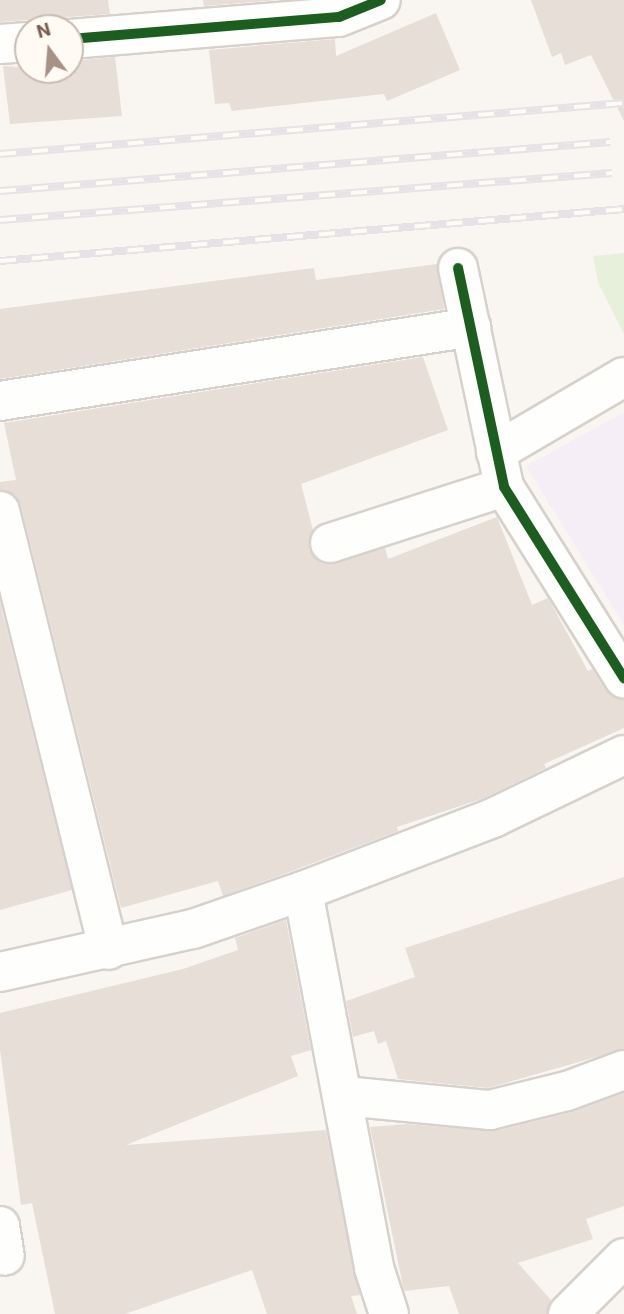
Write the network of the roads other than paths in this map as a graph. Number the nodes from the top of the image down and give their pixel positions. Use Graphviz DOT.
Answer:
graph roads {
  1 [pos="381,0"];
  2 [pos="333,9"];
  3 [pos="84,36"];
  4 [pos="458,268"];
  5 [pos="471,327"];
  6 [pos="624,377"];
  7 [pos="0,401"];
  8 [pos="500,469"];
  9 [pos="0,511"];
  10 [pos="330,543"];
  11 [pos="624,678"];
  12 [pos="624,755"];
  13 [pos="303,891"];
  14 [pos="109,950"];
  15 [pos="0,972"];
  16 [pos="624,1070"];
  17 [pos="344,1096"];
  18 [pos="624,1258"];
  19 [pos="389,1314"];
  20 [pos="568,1314"];
  1 -- 2 [label="street"];
  2 -- 3 [label="street"];
  4 -- 5 [label="street"];
  5 -- 7 [label="street"];
  5 -- 8 [label="street"];
  6 -- 8 [label="street"];
  8 -- 10 [label="street"];
  8 -- 11 [label="street"];
  9 -- 14 [label="street"];
  12 -- 13 [label="street"];
  13 -- 14 [label="street"];
  13 -- 17 [label="street"];
  14 -- 15 [label="street"];
  16 -- 17 [label="street"];
  17 -- 19 [label="street"];
  18 -- 20 [label="street"];
}
